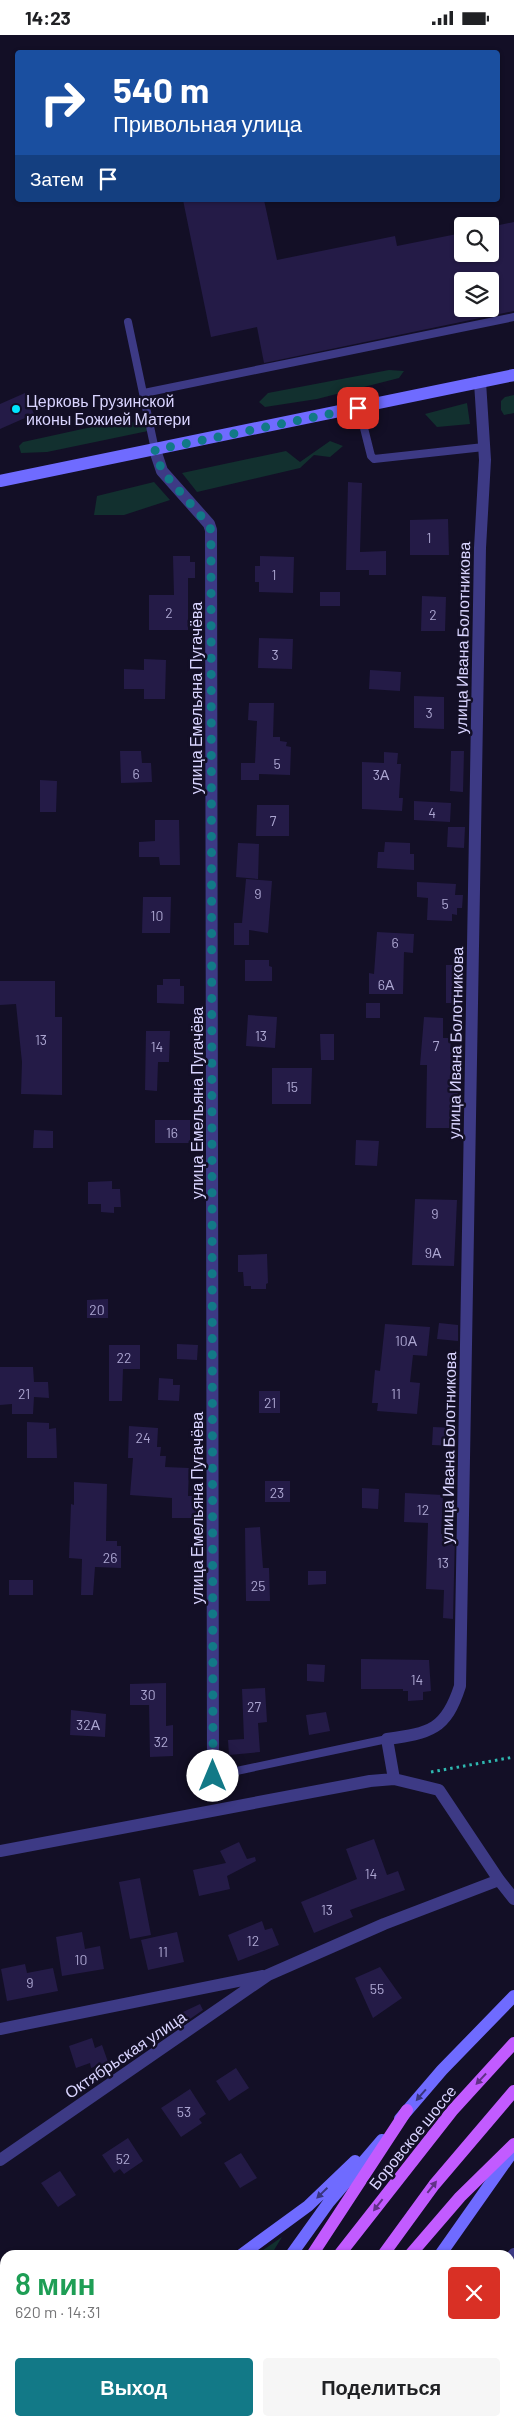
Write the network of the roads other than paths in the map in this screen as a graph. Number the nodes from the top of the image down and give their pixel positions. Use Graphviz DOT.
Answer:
graph roads {
  1 [pos="514,317"];
  2 [pos="128,322"];
  3 [pos="514,375"];
  4 [pos="480,383"];
  5 [pos="144,393"];
  6 [pos="358,408"];
  7 [pos="484,447"];
  8 [pos="155,450"];
  9 [pos="0,481"];
  10 [pos="387,1739"];
  11 [pos="213,1776"];
  12 [pos="394,1779"];
  13 [pos="0,1851"];
  14 [pos="499,1880"];
  15 [pos="514,1899"];
  16 [pos="268,1975"];
  17 [pos="514,1995"];
  18 [pos="0,2029"];
  19 [pos="514,2043"];
  20 [pos="514,2091"];
  21 [pos="407,2111"];
  22 [pos="514,2144"];
  23 [pos="514,2150"];
  24 [pos="0,2160"];
  25 [pos="248,2250"];
  26 [pos="295,2250"];
  27 [pos="315,2250"];
  28 [pos="343,2250"];
  29 [pos="387,2250"];
  30 [pos="414,2250"];
  31 [pos="444,2250"];
  1 -- 5 [label="lane"];
  2 -- 5 [label="lane"];
  3 -- 4 [label="main road"];
  4 -- 6 [label="main road"];
  4 -- 7 [label="street, улица Ивана Болотникова"];
  5 -- 8 [label="lane"];
  6 -- 7 [label="lane"];
  6 -- 8 [label="main road"];
  7 -- 10 [label="street, улица Ивана Болотникова"];
  8 -- 9 [label="main road"];
  8 -- 11 [label="street, улица Емельяна Пугачёва"];
  10 -- 11 [label="lane"];
  10 -- 12 [label="street"];
  12 -- 13 [label="street"];
  12 -- 14 [label="street"];
  14 -- 15 [label="street"];
  14 -- 16 [label="street, Октябрьская улица"];
  16 -- 18 [label="street, Октябрьская улица"];
  16 -- 24 [label="street, Октябрьская улица"];
  17 -- 21 [label="main road, one-way"];
  19 -- 28 [label="main road, Боровское шоссе, one-way"];
  29 -- 20 [label="main road, one-way"];
  21 -- 25 [label="main road, Боровское шоссе, one-way"];
  21 -- 26 [label="main road"];
  21 -- 27 [label="main road"];
  22 -- 30 [label="main road"];
  23 -- 31 [label="main road"];
}
